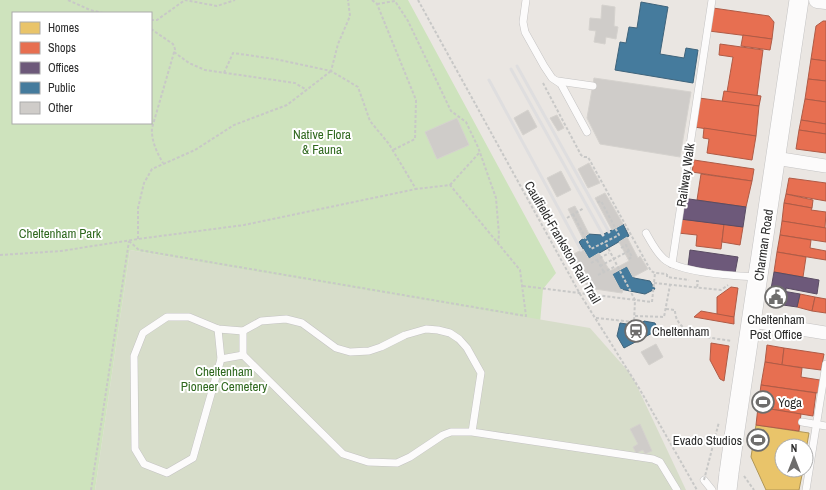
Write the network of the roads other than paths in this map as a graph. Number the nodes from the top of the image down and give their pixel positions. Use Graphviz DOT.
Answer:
graph roads {
  1 [pos="526,0"];
  2 [pos="712,0"];
  3 [pos="799,0"];
  4 [pos="817,0"];
  5 [pos="826,1"];
  6 [pos="558,81"];
  7 [pos="593,86"];
  8 [pos="586,132"];
  9 [pos="775,158"];
  10 [pos="826,166"];
  11 [pos="646,233"];
  12 [pos="672,264"];
  13 [pos="758,277"];
  14 [pos="752,321"];
  15 [pos="218,329"];
  16 [pos="243,331"];
  17 [pos="826,333"];
  18 [pos="243,355"];
  19 [pos="221,359"];
  20 [pos="826,364"];
  21 [pos="802,422"];
  22 [pos="816,424"];
  23 [pos="826,426"];
  24 [pos="472,432"];
  25 [pos="704,480"];
  26 [pos="678,490"];
  27 [pos="712,490"];
  28 [pos="727,490"];
  29 [pos="806,490"];
  1 -- 6 [label="lane"];
  2 -- 12 [label="lane, Railway Walk"];
  3 -- 9 [label="main road, Charman Road"];
  4 -- 5 [label="street"];
  6 -- 7 [label="lane"];
  6 -- 8 [label="lane"];
  9 -- 10 [label="street"];
  9 -- 13 [label="main road, Charman Road"];
  11 -- 12 [label="lane"];
  12 -- 13 [label="lane"];
  13 -- 14 [label="main road, Charman Road"];
  14 -- 17 [label="street"];
  14 -- 28 [label="main road, Charman Road, bridge"];
  15 -- 16 [label="lane"];
  15 -- 19 [label="lane"];
  15 -- 19 [label="lane"];
  16 -- 18 [label="lane"];
  16 -- 24 [label="lane"];
  18 -- 19 [label="lane"];
  18 -- 24 [label="lane"];
  20 -- 22 [label="lane"];
  21 -- 22 [label="lane"];
  22 -- 23 [label="lane"];
  22 -- 29 [label="lane"];
  24 -- 26 [label="lane"];
  25 -- 27 [label="lane"];
}
